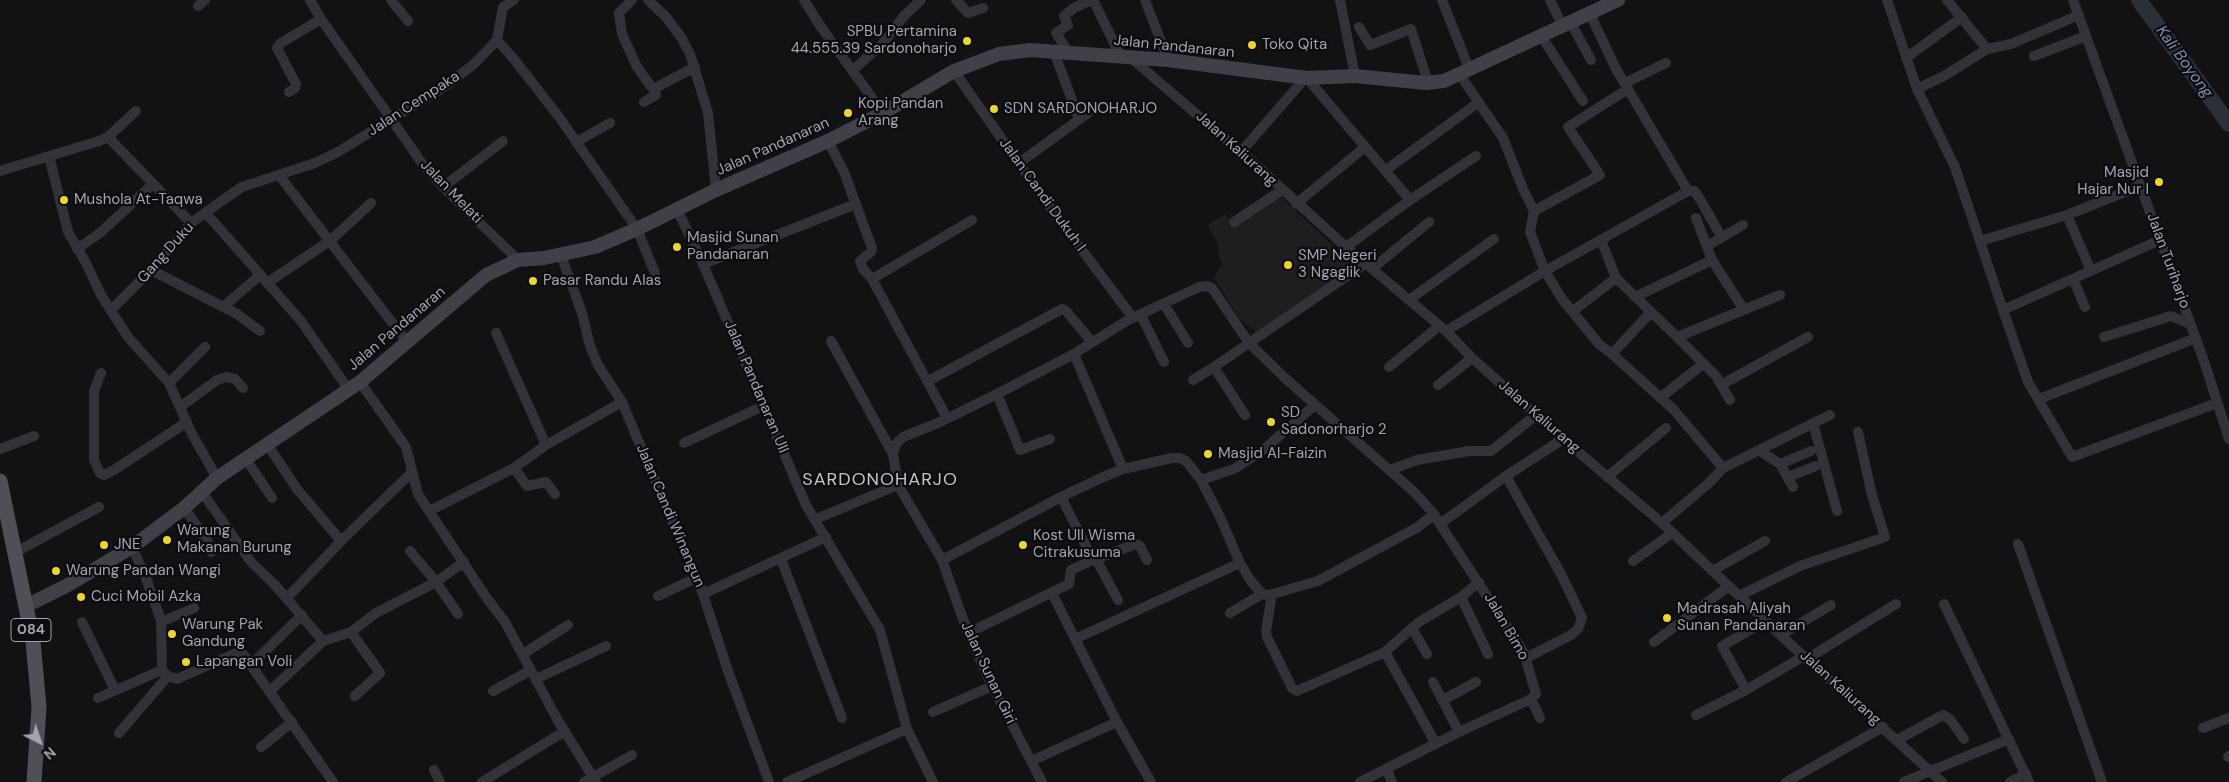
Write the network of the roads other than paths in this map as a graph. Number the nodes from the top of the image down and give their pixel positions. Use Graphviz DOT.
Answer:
graph roads {
  1 [pos="311,0"];
  2 [pos="392,0"];
  3 [pos="514,0"];
  4 [pos="632,0"];
  5 [pos="648,0"];
  6 [pos="804,0"];
  7 [pos="919,0"];
  8 [pos="956,0"];
  9 [pos="1092,0"];
  10 [pos="1145,0"];
  11 [pos="1340,0"];
  12 [pos="1442,0"];
  13 [pos="1550,0"];
  14 [pos="1618,0"];
  15 [pos="1887,0"];
  16 [pos="1947,0"];
  17 [pos="2073,0"];
  18 [pos="500,4"];
  19 [pos="983,8"];
  20 [pos="1590,14"];
  21 [pos="2078,15"];
  22 [pos="1962,17"];
  23 [pos="320,19"];
  24 [pos="408,21"];
  25 [pos="1567,25"];
  26 [pos="1359,27"];
  27 [pos="2086,36"];
  28 [pos="1542,37"];
  29 [pos="496,40"];
  30 [pos="1987,49"];
  31 [pos="1054,52"];
  32 [pos="1069,53"];
  33 [pos="2034,56"];
  34 [pos="1126,57"];
  35 [pos="1906,58"];
  36 [pos="1168,60"];
  37 [pos="1591,60"];
  38 [pos="1666,63"];
  39 [pos="695,68"];
  40 [pos="853,70"];
  41 [pos="954,71"];
  42 [pos="1465,73"];
  43 [pos="1354,76"];
  44 [pos="1304,81"];
  45 [pos="1428,82"];
  46 [pos="1627,86"];
  47 [pos="653,89"];
  48 [pos="1917,89"];
  49 [pos="289,92"];
  50 [pos="1582,101"];
  51 [pos="644,102"];
  52 [pos="1479,102"];
  53 [pos="136,111"];
  54 [pos="882,113"];
  55 [pos="1088,113"];
  56 [pos="1079,119"];
  57 [pos="390,120"];
  58 [pos="610,123"];
  59 [pos="108,137"];
  60 [pos="503,141"];
  61 [pos="828,141"];
  62 [pos="576,142"];
  63 [pos="1365,148"];
  64 [pos="1240,153"];
  65 [pos="49,156"];
  66 [pos="1476,156"];
  67 [pos="1019,163"];
  68 [pos="1386,170"];
  69 [pos="0,171"];
  70 [pos="279,176"];
  71 [pos="153,184"];
  72 [pos="2140,186"];
  73 [pos="443,187"];
  74 [pos="716,190"];
  75 [pos="1282,190"];
  76 [pos="1688,191"];
  77 [pos="1410,200"];
  78 [pos="371,203"];
  79 [pos="856,204"];
  80 [pos="1296,204"];
  81 [pos="677,209"];
  82 [pos="1534,211"];
  83 [pos="206,213"];
  84 [pos="2067,215"];
  85 [pos="1696,218"];
  86 [pos="972,220"];
  87 [pos="1234,222"];
  88 [pos="1429,222"];
  89 [pos="191,223"];
  90 [pos="1743,225"];
  91 [pos="636,229"];
  92 [pos="1718,231"];
  93 [pos="1494,239"];
  94 [pos="330,240"];
  95 [pos="1601,240"];
  96 [pos="2160,240"];
  97 [pos="1980,241"];
  98 [pos="1707,246"];
  99 [pos="1346,247"];
  100 [pos="77,249"];
  101 [pos="561,254"];
  102 [pos="518,260"];
  103 [pos="1712,260"];
  104 [pos="703,264"];
  105 [pos="1370,265"];
  106 [pos="151,270"];
  107 [pos="1545,271"];
  108 [pos="2091,271"];
  109 [pos="656,274"];
  110 [pos="1616,278"];
  111 [pos="264,279"];
  112 [pos="872,279"];
  113 [pos="2073,279"];
  114 [pos="1780,296"];
  115 [pos="1636,297"];
  116 [pos="1410,300"];
  117 [pos="1164,304"];
  118 [pos="223,307"];
  119 [pos="2085,308"];
  120 [pos="111,310"];
  121 [pos="1744,310"];
  122 [pos="2003,310"];
  123 [pos="1574,312"];
  124 [pos="1651,312"];
  125 [pos="1137,317"];
  126 [pos="2190,324"];
  127 [pos="1442,328"];
  128 [pos="260,331"];
  129 [pos="496,333"];
  130 [pos="1677,336"];
  131 [pos="1808,337"];
  132 [pos="2104,337"];
  133 [pos="2196,338"];
  134 [pos="831,341"];
  135 [pos="407,342"];
  136 [pos="1092,342"];
  137 [pos="1188,343"];
  138 [pos="1249,343"];
  139 [pos="206,347"];
  140 [pos="1074,354"];
  141 [pos="1612,354"];
  142 [pos="1472,358"];
  143 [pos="1164,362"];
  144 [pos="1703,364"];
  145 [pos="1214,367"];
  146 [pos="1389,367"];
  147 [pos="100,373"];
  148 [pos="1194,380"];
  149 [pos="928,381"];
  150 [pos="169,383"];
  151 [pos="1438,385"];
  152 [pos="1721,385"];
  153 [pos="355,386"];
  154 [pos="243,388"];
  155 [pos="997,394"];
  156 [pos="1660,398"];
  157 [pos="2039,399"];
  158 [pos="1730,400"];
  159 [pos="622,402"];
  160 [pos="2217,403"];
  161 [pos="1315,405"];
  162 [pos="763,406"];
  163 [pos="180,407"];
  164 [pos="1245,415"];
  165 [pos="1536,415"];
  166 [pos="1830,415"];
  167 [pos="947,418"];
  168 [pos="187,422"];
  169 [pos="1813,423"];
  170 [pos="1666,428"];
  171 [pos="1858,432"];
  172 [pos="34,436"];
  173 [pos="1050,439"];
  174 [pos="2229,439"];
  175 [pos="1563,440"];
  176 [pos="684,443"];
  177 [pos="267,444"];
  178 [pos="546,445"];
  179 [pos="0,449"];
  180 [pos="1760,451"];
  181 [pos="1811,451"];
  182 [pos="893,454"];
  183 [pos="246,459"];
  184 [pos="1780,464"];
  185 [pos="1816,466"];
  186 [pos="514,468"];
  187 [pos="1723,468"];
  188 [pos="1123,469"];
  189 [pos="1390,470"];
  190 [pos="412,473"];
  191 [pos="1506,476"];
  192 [pos="1608,477"];
  193 [pos="1788,477"];
  194 [pos="217,478"];
  195 [pos="1201,480"];
  196 [pos="0,481"];
  197 [pos="898,485"];
  198 [pos="1793,487"];
  199 [pos="202,492"];
  200 [pos="555,494"];
  201 [pos="1060,497"];
  202 [pos="272,498"];
  203 [pos="100,507"];
  204 [pos="184,508"];
  205 [pos="428,511"];
  206 [pos="1837,511"];
  207 [pos="1434,514"];
  208 [pos="816,519"];
  209 [pos="1662,523"];
  210 [pos="1440,524"];
  211 [pos="1672,533"];
  212 [pos="826,537"];
  213 [pos="1765,540"];
  214 [pos="341,541"];
  215 [pos="2018,544"];
  216 [pos="132,547"];
  217 [pos="410,551"];
  218 [pos="211,552"];
  219 [pos="14,553"];
  220 [pos="781,559"];
  221 [pos="942,560"];
  222 [pos="1094,560"];
  223 [pos="1147,560"];
  224 [pos="1634,561"];
  225 [pos="464,562"];
  226 [pos="1240,563"];
  227 [pos="1712,571"];
  228 [pos="696,578"];
  229 [pos="436,582"];
  230 [pos="1479,582"];
  231 [pos="1729,586"];
  232 [pos="1052,593"];
  233 [pos="703,594"];
  234 [pos="1267,594"];
  235 [pos="658,596"];
  236 [pos="1739,596"];
  237 [pos="1461,597"];
  238 [pos="287,598"];
  239 [pos="1118,600"];
  240 [pos="1896,604"];
  241 [pos="1944,604"];
  242 [pos="1831,605"];
  243 [pos="26,606"];
  244 [pos="194,608"];
  245 [pos="1230,613"];
  246 [pos="458,614"];
  247 [pos="302,615"];
  248 [pos="1766,621"];
  249 [pos="82,622"];
  250 [pos="160,622"];
  251 [pos="568,624"];
  252 [pos="1412,628"];
  253 [pos="350,632"];
  254 [pos="968,632"];
  255 [pos="1781,636"];
  256 [pos="1075,639"];
  257 [pos="323,640"];
  258 [pos="1654,642"];
  259 [pos="606,646"];
  260 [pos="1385,652"];
  261 [pos="523,654"];
  262 [pos="1427,654"];
  263 [pos="1488,654"];
  264 [pos="1526,658"];
  265 [pos="1806,658"];
  266 [pos="251,665"];
  267 [pos="165,673"];
  268 [pos="534,675"];
  269 [pos="1433,682"];
  270 [pos="1476,682"];
  271 [pos="992,686"];
  272 [pos="115,690"];
  273 [pos="1746,690"];
  274 [pos="270,691"];
  275 [pos="493,691"];
  276 [pos="355,696"];
  277 [pos="98,698"];
  278 [pos="1530,699"];
  279 [pos="1443,700"];
  280 [pos="933,712"];
  281 [pos="1696,715"];
  282 [pos="842,718"];
  283 [pos="1540,718"];
  284 [pos="2229,718"];
  285 [pos="292,722"];
  286 [pos="1117,722"];
  287 [pos="1883,727"];
  288 [pos="2203,728"];
  289 [pos="907,729"];
  290 [pos="565,731"];
  291 [pos="1459,732"];
  292 [pos="119,733"];
  293 [pos="1964,739"];
  294 [pos="2009,739"];
  295 [pos="1897,740"];
  296 [pos="1436,744"];
  297 [pos="261,747"];
  298 [pos="632,756"];
  299 [pos="1031,761"];
  300 [pos="434,770"];
  301 [pos="1387,770"];
  302 [pos="1931,772"];
  303 [pos="2027,778"];
  304 [pos="591,780"];
  305 [pos="1038,781"];
  306 [pos="34,782"];
  307 [pos="333,782"];
  308 [pos="440,782"];
  309 [pos="482,782"];
  310 [pos="769,782"];
  311 [pos="787,782"];
  312 [pos="933,782"];
  313 [pos="1151,782"];
  314 [pos="1360,782"];
  315 [pos="1392,782"];
  316 [pos="1786,782"];
  317 [pos="1904,782"];
  318 [pos="1942,782"];
  319 [pos="2010,782"];
  320 [pos="2102,782"];
  1 -- 23 [label="street, Jalan Melati"];
  2 -- 24 [label="street"];
  3 -- 18 [label="street"];
  4 -- 47 [label="street"];
  5 -- 39 [label="street"];
  6 -- 40 [label="street"];
  7 -- 40 [label="street"];
  8 -- 19 [label="street"];
  9 -- 32 [label="street"];
  9 -- 34 [label="street"];
  10 -- 36 [label="street"];
  11 -- 43 [label="street"];
  12 -- 42 [label="street"];
  13 -- 25 [label="street"];
  14 -- 20 [label="main road, Jalan Pandanaran"];
  15 -- 35 [label="street"];
  16 -- 22 [label="street"];
  17 -- 21 [label="street, Jalan Turiharjo"];
  18 -- 29 [label="street"];
  20 -- 25 [label="main road, Jalan Pandanaran"];
  20 -- 46 [label="street"];
  21 -- 27 [label="street, Jalan Turiharjo"];
  21 -- 30 [label="street"];
  22 -- 30 [label="street"];
  22 -- 35 [label="street"];
  23 -- 49 [label="street"];
  23 -- 57 [label="street, Jalan Melati"];
  25 -- 28 [label="main road, Jalan Pandanaran"];
  25 -- 37 [label="street"];
  26 -- 45 [label="street"];
  27 -- 33 [label="street"];
  27 -- 72 [label="street, Jalan Turiharjo"];
  28 -- 42 [label="main road, Jalan Pandanaran"];
  28 -- 50 [label="street"];
  29 -- 57 [label="street, Jalan Cempaka"];
  29 -- 62 [label="street"];
  30 -- 48 [label="street"];
  31 -- 32 [label="main road, Jalan Pandanaran"];
  31 -- 41 [label="main road, Jalan Pandanaran"];
  31 -- 56 [label="street"];
  32 -- 34 [label="main road, Jalan Pandanaran"];
  34 -- 36 [label="main road, Jalan Pandanaran"];
  34 -- 64 [label="street, Jalan Kaliurang"];
  35 -- 48 [label="street"];
  36 -- 44 [label="main road, Jalan Pandanaran"];
  38 -- 46 [label="street"];
  39 -- 47 [label="street"];
  39 -- 74 [label="street"];
  40 -- 54 [label="street"];
  41 -- 54 [label="main road, Jalan Pandanaran"];
  41 -- 67 [label="street, Jalan Candi Dukuh I"];
  42 -- 45 [label="main road, Jalan Pandanaran"];
  42 -- 52 [label="street"];
  43 -- 44 [label="main road, Jalan Pandanaran"];
  43 -- 45 [label="main road, Jalan Pandanaran"];
  44 -- 63 [label="street"];
  44 -- 64 [label="street"];
  46 -- 76 [label="street"];
  46 -- 82 [label="street"];
  47 -- 51 [label="street"];
  48 -- 97 [label="street"];
  52 -- 68 [label="street"];
  52 -- 82 [label="street"];
  53 -- 59 [label="street"];
  54 -- 61 [label="main road, Jalan Pandanaran"];
  55 -- 56 [label="street"];
  56 -- 67 [label="street"];
  57 -- 70 [label="street, Jalan Cempaka"];
  57 -- 73 [label="street, Jalan Melati"];
  58 -- 62 [label="street"];
  59 -- 65 [label="street"];
  59 -- 71 [label="street"];
  60 -- 73 [label="street"];
  61 -- 74 [label="main road, Jalan Pandanaran"];
  61 -- 79 [label="street"];
  62 -- 91 [label="street"];
  63 -- 68 [label="street"];
  63 -- 80 [label="street"];
  64 -- 75 [label="street, Jalan Kaliurang"];
  65 -- 69 [label="street"];
  65 -- 100 [label="street"];
  66 -- 77 [label="street"];
  67 -- 125 [label="street, Jalan Candi Dukuh I"];
  68 -- 77 [label="street"];
  70 -- 83 [label="street, Gang Duku"];
  70 -- 94 [label="street"];
  71 -- 89 [label="street"];
  71 -- 100 [label="street"];
  72 -- 84 [label="street"];
  72 -- 96 [label="street, Jalan Turiharjo"];
  73 -- 102 [label="street, Jalan Melati"];
  74 -- 81 [label="main road, Jalan Pandanaran"];
  75 -- 80 [label="street, Jalan Kaliurang"];
  75 -- 87 [label="street"];
  76 -- 92 [label="street"];
  76 -- 95 [label="street"];
  77 -- 99 [label="street"];
  78 -- 94 [label="street"];
  79 -- 104 [label="street"];
  79 -- 112 [label="street"];
  80 -- 99 [label="street, Jalan Kaliurang"];
  81 -- 91 [label="main road, Jalan Pandanaran"];
  81 -- 104 [label="street, Jalan Pandanaran UII"];
  82 -- 107 [label="street"];
  83 -- 89 [label="street, Gang Duku"];
  83 -- 111 [label="street"];
  84 -- 97 [label="street"];
  84 -- 108 [label="street"];
  85 -- 98 [label="street"];
  86 -- 112 [label="street"];
  88 -- 105 [label="street"];
  89 -- 106 [label="street, Gang Duku"];
  90 -- 98 [label="street"];
  91 -- 101 [label="main road, Jalan Pandanaran"];
  91 -- 109 [label="street"];
  93 -- 116 [label="street"];
  94 -- 111 [label="street"];
  94 -- 135 [label="street"];
  95 -- 107 [label="street"];
  95 -- 110 [label="street"];
  96 -- 108 [label="street"];
  96 -- 126 [label="street, Jalan Turiharjo"];
  97 -- 122 [label="street"];
  98 -- 103 [label="street"];
  99 -- 105 [label="street, Jalan Kaliurang"];
  100 -- 120 [label="street"];
  101 -- 102 [label="main road, Jalan Pandanaran"];
  101 -- 159 [label="street, Jalan Candi Winangun"];
  102 -- 135 [label="main road, Jalan Pandanaran"];
  103 -- 115 [label="street"];
  103 -- 121 [label="street"];
  104 -- 162 [label="street, Jalan Pandanaran UII"];
  105 -- 116 [label="street, Jalan Kaliurang"];
  105 -- 138 [label="street"];
  106 -- 118 [label="street"];
  106 -- 120 [label="street, Gang Duku"];
  107 -- 123 [label="street"];
  107 -- 127 [label="street"];
  108 -- 113 [label="street"];
  110 -- 115 [label="street"];
  110 -- 123 [label="street"];
  111 -- 118 [label="street"];
  111 -- 153 [label="street"];
  112 -- 149 [label="street"];
  113 -- 119 [label="street"];
  113 -- 122 [label="street"];
  114 -- 121 [label="street"];
  115 -- 124 [label="street"];
  116 -- 127 [label="street, Jalan Kaliurang"];
  117 -- 125 [label="street"];
  117 -- 137 [label="street"];
  117 -- 138 [label="street, Jalan Bimo"];
  118 -- 128 [label="street"];
  120 -- 150 [label="street"];
  121 -- 130 [label="street"];
  122 -- 157 [label="street"];
  123 -- 141 [label="street"];
  124 -- 130 [label="street"];
  124 -- 141 [label="street"];
  125 -- 136 [label="street"];
  125 -- 143 [label="street, Jalan Candi Dukuh I"];
  126 -- 132 [label="street"];
  126 -- 133 [label="street, Jalan Turiharjo"];
  127 -- 142 [label="street, Jalan Kaliurang"];
  127 -- 146 [label="street"];
  129 -- 178 [label="street"];
  130 -- 144 [label="street"];
  131 -- 152 [label="street"];
  133 -- 157 [label="street"];
  133 -- 160 [label="street, Jalan Turiharjo"];
  134 -- 182 [label="street"];
  135 -- 153 [label="main road, Jalan Pandanaran"];
  136 -- 140 [label="street"];
  136 -- 149 [label="street"];
  138 -- 145 [label="street"];
  138 -- 161 [label="street, Jalan Bimo"];
  139 -- 150 [label="street"];
  140 -- 155 [label="street"];
  140 -- 188 [label="street"];
  141 -- 156 [label="street"];
  142 -- 151 [label="street"];
  142 -- 165 [label="street, Jalan Kaliurang"];
  144 -- 152 [label="street"];
  144 -- 156 [label="street"];
  145 -- 148 [label="street"];
  145 -- 164 [label="street"];
  147 -- 168 [label="street"];
  149 -- 167 [label="street"];
  150 -- 163 [label="street"];
  152 -- 158 [label="street"];
  153 -- 177 [label="main road, Jalan Pandanaran"];
  153 -- 190 [label="street"];
  154 -- 163 [label="street"];
  155 -- 167 [label="street"];
  155 -- 173 [label="street"];
  156 -- 187 [label="street"];
  157 -- 160 [label="street"];
  159 -- 178 [label="street"];
  159 -- 228 [label="street, Jalan Candi Winangun"];
  160 -- 174 [label="street, Jalan Turiharjo"];
  161 -- 189 [label="street, Jalan Bimo"];
  161 -- 195 [label="street"];
  162 -- 176 [label="street"];
  162 -- 208 [label="street, Jalan Pandanaran UII"];
  163 -- 168 [label="street"];
  165 -- 175 [label="street, Jalan Kaliurang"];
  165 -- 189 [label="street"];
  166 -- 169 [label="street"];
  167 -- 182 [label="street"];
  168 -- 194 [label="street"];
  169 -- 180 [label="street"];
  169 -- 206 [label="street"];
  170 -- 192 [label="street"];
  171 -- 236 [label="street"];
  172 -- 179 [label="street"];
  175 -- 191 [label="street"];
  175 -- 192 [label="street, Jalan Kaliurang"];
  177 -- 183 [label="main road, Jalan Pandanaran"];
  177 -- 214 [label="street"];
  178 -- 186 [label="street"];
  180 -- 184 [label="street"];
  180 -- 187 [label="street"];
  181 -- 184 [label="street"];
  182 -- 197 [label="street"];
  183 -- 194 [label="main road, Jalan Pandanaran"];
  183 -- 202 [label="street"];
  184 -- 193 [label="street"];
  185 -- 193 [label="street"];
  186 -- 200 [label="street"];
  186 -- 205 [label="street"];
  187 -- 209 [label="street"];
  188 -- 195 [label="street"];
  188 -- 201 [label="street"];
  189 -- 207 [label="street, Jalan Bimo"];
  190 -- 205 [label="street"];
  190 -- 214 [label="street"];
  191 -- 210 [label="street"];
  191 -- 264 [label="street"];
  192 -- 209 [label="street, Jalan Kaliurang"];
  193 -- 198 [label="street"];
  194 -- 199 [label="main road, Jalan Pandanaran"];
  195 -- 226 [label="street"];
  196 -- 219 [label="main road, 084"];
  197 -- 208 [label="street"];
  197 -- 221 [label="street, Jalan Sunan Giri"];
  199 -- 204 [label="main road, Jalan Pandanaran"];
  199 -- 238 [label="street"];
  201 -- 221 [label="street"];
  201 -- 222 [label="street"];
  203 -- 219 [label="street"];
  204 -- 216 [label="main road, Jalan Pandanaran"];
  204 -- 218 [label="street"];
  205 -- 225 [label="street"];
  207 -- 210 [label="street, Jalan Bimo"];
  207 -- 234 [label="street"];
  208 -- 212 [label="street, Jalan Pandanaran UII"];
  209 -- 211 [label="street, Jalan Kaliurang"];
  210 -- 230 [label="street, Jalan Bimo"];
  211 -- 224 [label="street"];
  211 -- 227 [label="street, Jalan Kaliurang"];
  212 -- 220 [label="street"];
  212 -- 289 [label="street, Jalan Pandanaran UII"];
  213 -- 227 [label="street"];
  214 -- 238 [label="street"];
  215 -- 320 [label="street"];
  216 -- 243 [label="main road, Jalan Pandanaran"];
  216 -- 250 [label="street"];
  217 -- 229 [label="street"];
  219 -- 243 [label="main road, 084"];
  220 -- 233 [label="street"];
  220 -- 282 [label="street"];
  221 -- 254 [label="street, Jalan Sunan Giri"];
  222 -- 223 [label="street"];
  222 -- 232 [label="street"];
  222 -- 239 [label="street"];
  225 -- 229 [label="street"];
  225 -- 261 [label="street"];
  226 -- 234 [label="street"];
  226 -- 256 [label="street"];
  227 -- 231 [label="street, Jalan Kaliurang"];
  228 -- 233 [label="street, Jalan Candi Winangun"];
  228 -- 235 [label="street"];
  229 -- 246 [label="street"];
  229 -- 253 [label="street"];
  230 -- 237 [label="street"];
  230 -- 264 [label="street, Jalan Bimo"];
  231 -- 236 [label="street, Jalan Kaliurang"];
  231 -- 258 [label="street"];
  232 -- 254 [label="street"];
  232 -- 256 [label="street"];
  233 -- 310 [label="street, Jalan Candi Winangun"];
  234 -- 245 [label="street"];
  234 -- 260 [label="street"];
  236 -- 248 [label="street, Jalan Kaliurang"];
  237 -- 252 [label="street"];
  237 -- 263 [label="street"];
  238 -- 247 [label="street"];
  240 -- 265 [label="street"];
  241 -- 294 [label="street"];
  242 -- 255 [label="street"];
  243 -- 306 [label="main road, 084"];
  244 -- 250 [label="street"];
  247 -- 257 [label="street"];
  247 -- 266 [label="street"];
  248 -- 255 [label="street, Jalan Kaliurang"];
  248 -- 273 [label="street"];
  249 -- 272 [label="street"];
  250 -- 267 [label="street"];
  251 -- 261 [label="street"];
  252 -- 260 [label="street"];
  252 -- 262 [label="street"];
  253 -- 257 [label="street"];
  253 -- 276 [label="street"];
  254 -- 271 [label="street, Jalan Sunan Giri"];
  255 -- 265 [label="street, Jalan Kaliurang"];
  256 -- 286 [label="street"];
  257 -- 274 [label="street"];
  259 -- 268 [label="street"];
  260 -- 296 [label="street"];
  261 -- 268 [label="street"];
  264 -- 278 [label="street, Jalan Bimo"];
  265 -- 273 [label="street"];
  265 -- 287 [label="street, Jalan Kaliurang"];
  266 -- 267 [label="street"];
  266 -- 274 [label="street"];
  267 -- 272 [label="street"];
  267 -- 292 [label="street"];
  268 -- 275 [label="street"];
  268 -- 290 [label="street"];
  269 -- 279 [label="street"];
  270 -- 279 [label="street"];
  271 -- 280 [label="street"];
  271 -- 299 [label="street, Jalan Sunan Giri"];
  272 -- 277 [label="street"];
  273 -- 281 [label="street"];
  274 -- 285 [label="street"];
  278 -- 283 [label="street"];
  278 -- 291 [label="street"];
  279 -- 291 [label="street"];
  284 -- 288 [label="street"];
  285 -- 297 [label="street"];
  285 -- 307 [label="street"];
  286 -- 299 [label="street"];
  286 -- 313 [label="street"];
  287 -- 295 [label="street, Jalan Kaliurang"];
  287 -- 316 [label="street"];
  289 -- 311 [label="street"];
  289 -- 312 [label="street, Jalan Pandanaran UII"];
  290 -- 304 [label="street"];
  290 -- 309 [label="street"];
  291 -- 296 [label="street"];
  293 -- 295 [label="street"];
  294 -- 302 [label="street"];
  294 -- 303 [label="street"];
  295 -- 302 [label="street, Jalan Kaliurang"];
  296 -- 301 [label="street"];
  298 -- 304 [label="street"];
  299 -- 305 [label="street, Jalan Sunan Giri"];
  300 -- 308 [label="street"];
  301 -- 314 [label="street"];
  301 -- 315 [label="street"];
  302 -- 317 [label="street"];
  302 -- 318 [label="street, Jalan Kaliurang"];
  303 -- 319 [label="street"];
}
